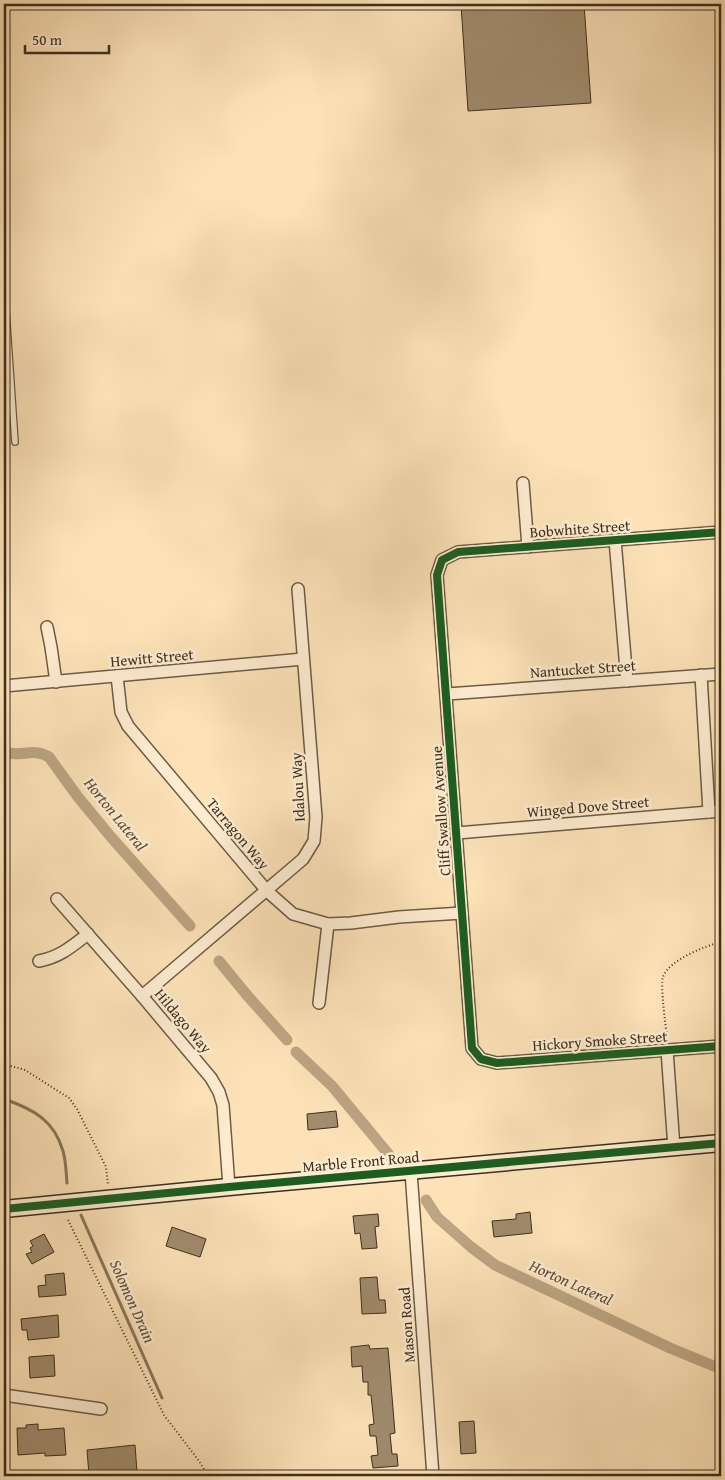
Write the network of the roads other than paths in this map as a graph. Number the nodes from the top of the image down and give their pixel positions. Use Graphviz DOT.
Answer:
graph roads {
  1 [pos="4,281"];
  2 [pos="15,442"];
  3 [pos="523,483"];
  4 [pos="721,532"];
  5 [pos="615,540"];
  6 [pos="528,547"];
  7 [pos="442,560"];
  8 [pos="298,589"];
  9 [pos="47,627"];
  10 [pos="303,659"];
  11 [pos="721,674"];
  12 [pos="701,675"];
  13 [pos="117,676"];
  14 [pos="627,681"];
  15 [pos="56,682"];
  16 [pos="4,686"];
  17 [pos="447,694"];
  18 [pos="715,812"];
  19 [pos="457,832"];
  20 [pos="267,891"];
  21 [pos="57,899"];
  22 [pos="462,913"];
  23 [pos="328,924"];
  24 [pos="88,934"];
  25 [pos="39,961"];
  26 [pos="142,996"];
  27 [pos="319,1002"];
  28 [pos="667,1046"];
  29 [pos="721,1046"];
  30 [pos="480,1059"];
  31 [pos="721,1144"];
  32 [pos="674,1148"];
  33 [pos="411,1172"];
  34 [pos="229,1187"];
  35 [pos="4,1209"];
  36 [pos="4,1395"];
  37 [pos="102,1409"];
  38 [pos="433,1476"];
  1 -- 2 [label="lane"];
  3 -- 6 [label="street"];
  4 -- 5 [label="street, Bobwhite Street"];
  5 -- 6 [label="street, Bobwhite Street"];
  5 -- 14 [label="street"];
  6 -- 7 [label="street, Bobwhite Street"];
  7 -- 17 [label="street, Cliff Swallow Avenue"];
  8 -- 10 [label="street, Idalou Way"];
  9 -- 15 [label="street"];
  10 -- 13 [label="street, Hewitt Street"];
  10 -- 20 [label="street, Idalou Way"];
  11 -- 12 [label="street, Nantucket Street"];
  12 -- 14 [label="street, Nantucket Street"];
  12 -- 18 [label="street"];
  13 -- 15 [label="street, Hewitt Street"];
  13 -- 20 [label="street, Tarragon Way"];
  14 -- 17 [label="street, Nantucket Street"];
  15 -- 16 [label="street, Hewitt Street"];
  17 -- 19 [label="street, Cliff Swallow Avenue"];
  18 -- 19 [label="street, Winged Dove Street"];
  19 -- 22 [label="street, Cliff Swallow Avenue"];
  20 -- 23 [label="street, Tarragon Way"];
  20 -- 26 [label="street, Idalou Way"];
  21 -- 24 [label="street, Hildago Way"];
  22 -- 23 [label="street, Tarragon Way"];
  22 -- 30 [label="street, Cliff Swallow Avenue"];
  23 -- 27 [label="street"];
  24 -- 25 [label="street"];
  24 -- 26 [label="street, Hildago Way"];
  26 -- 34 [label="street, Hildago Way"];
  28 -- 29 [label="street, Hickory Smoke Street"];
  28 -- 30 [label="street, Hickory Smoke Street"];
  28 -- 32 [label="street"];
  31 -- 32 [label="street, Marble Front Road"];
  32 -- 33 [label="street, Marble Front Road"];
  33 -- 34 [label="street, Marble Front Road"];
  33 -- 38 [label="street, Mason Road"];
  34 -- 35 [label="street, Marble Front Road"];
  36 -- 37 [label="street"];
}
